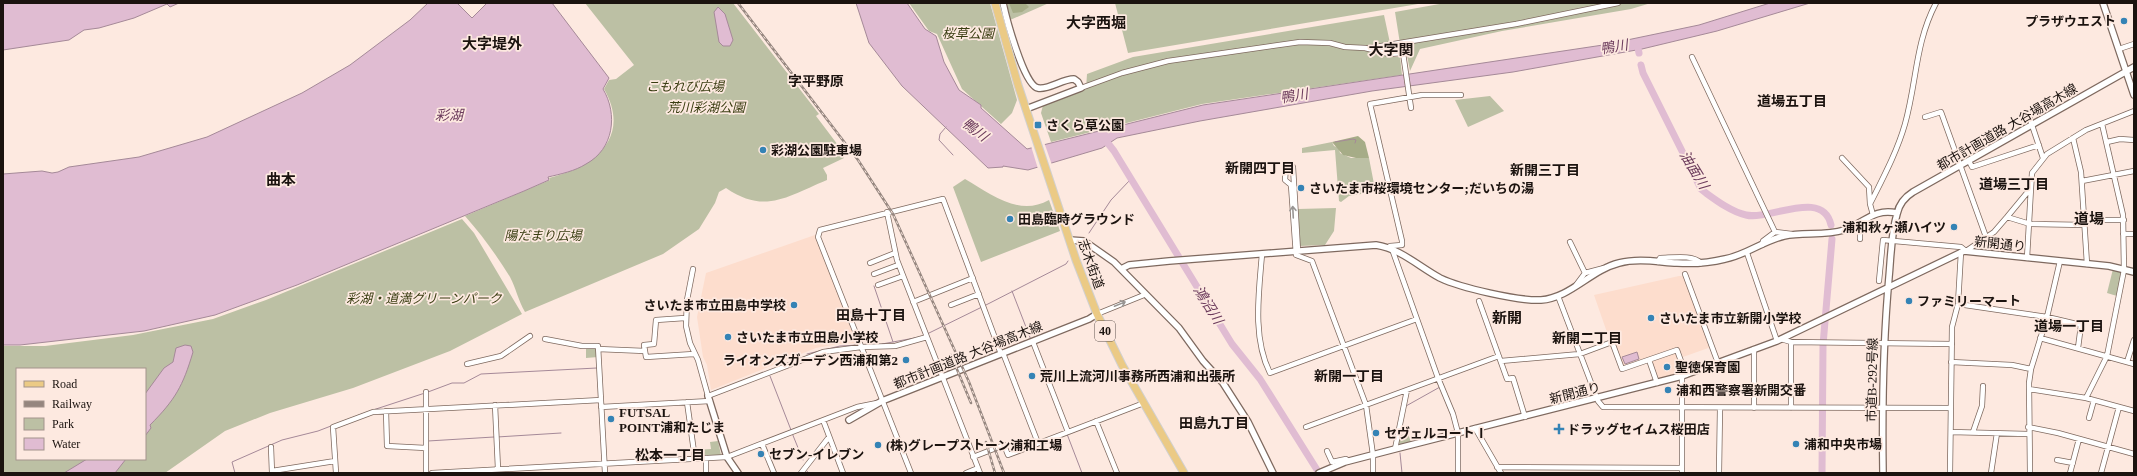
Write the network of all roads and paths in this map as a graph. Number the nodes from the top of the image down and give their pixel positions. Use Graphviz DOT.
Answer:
graph roads {
  1 [pos="995,3"];
  2 [pos="1004,3"];
  3 [pos="1618,3"];
  4 [pos="1936,3"];
  5 [pos="2103,3"];
  6 [pos="2134,44"];
  7 [pos="1365,48"];
  8 [pos="2119,49"];
  9 [pos="1692,57"];
  10 [pos="2134,67"];
  11 [pos="2126,71"];
  12 [pos="1081,88"];
  13 [pos="2134,94"];
  14 [pos="1461,95"];
  15 [pos="1410,96"];
  16 [pos="1411,107"];
  17 [pos="1026,109"];
  18 [pos="2134,111"];
  19 [pos="2029,116"];
  20 [pos="1925,117"];
  21 [pos="2032,124"];
  22 [pos="2102,124"];
  23 [pos="2073,138"];
  24 [pos="2134,140"];
  25 [pos="2107,142"];
  26 [pos="2039,145"];
  27 [pos="1842,158"];
  28 [pos="2043,158"];
  29 [pos="1969,161"];
  30 [pos="1961,166"];
  31 [pos="2134,171"];
  32 [pos="2114,175"];
  33 [pos="2082,181"];
  34 [pos="2031,188"];
  35 [pos="1870,204"];
  36 [pos="887,212"];
  37 [pos="1897,213"];
  38 [pos="1873,215"];
  39 [pos="2007,217"];
  40 [pos="2124,220"];
  41 [pos="2085,222"];
  42 [pos="2030,224"];
  43 [pos="1857,225"];
  44 [pos="1775,232"];
  45 [pos="2123,234"];
  46 [pos="2134,234"];
  47 [pos="1793,235"];
  48 [pos="1986,237"];
  49 [pos="1860,239"];
  50 [pos="1070,240"];
  51 [pos="1893,240"];
  52 [pos="1570,242"];
  53 [pos="1762,245"];
  54 [pos="1391,248"];
  55 [pos="1296,251"];
  56 [pos="1964,251"];
  57 [pos="895,253"];
  58 [pos="1747,253"];
  59 [pos="1262,254"];
  60 [pos="2027,258"];
  61 [pos="2060,261"];
  62 [pos="870,263"];
  63 [pos="2087,264"];
  64 [pos="898,265"];
  65 [pos="1604,268"];
  66 [pos="1121,269"];
  67 [pos="692,270"];
  68 [pos="2124,270"];
  69 [pos="2134,272"];
  70 [pos="1585,273"];
  71 [pos="874,274"];
  72 [pos="1685,274"];
  73 [pos="903,276"];
  74 [pos="973,278"];
  75 [pos="1879,281"];
  76 [pos="878,285"];
  77 [pos="1576,285"];
  78 [pos="1888,288"];
  79 [pos="979,294"];
  80 [pos="1144,295"];
  81 [pos="1558,296"];
  82 [pos="1479,301"];
  83 [pos="913,302"];
  84 [pos="1958,304"];
  85 [pos="951,305"];
  86 [pos="1097,314"];
  87 [pos="2047,317"];
  88 [pos="686,318"];
  89 [pos="1416,319"];
  90 [pos="1794,332"];
  91 [pos="530,336"];
  92 [pos="926,336"];
  93 [pos="2040,338"];
  94 [pos="545,339"];
  95 [pos="1779,340"];
  96 [pos="2134,340"];
  97 [pos="1032,342"];
  98 [pos="1793,342"];
  99 [pos="1884,342"];
  100 [pos="1952,344"];
  101 [pos="861,346"];
  102 [pos="1343,346"];
  103 [pos="598,348"];
  104 [pos="2078,348"];
  105 [pos="1754,349"];
  106 [pos="645,351"];
  107 [pos="1002,353"];
  108 [pos="694,354"];
  109 [pos="1580,354"];
  110 [pos="1498,356"];
  111 [pos="2107,356"];
  112 [pos="1649,360"];
  113 [pos="1501,361"];
  114 [pos="1951,362"];
  115 [pos="2128,362"];
  116 [pos="1718,363"];
  117 [pos="467,364"];
  118 [pos="2134,364"];
  119 [pos="2031,369"];
  120 [pos="1684,376"];
  121 [pos="942,377"];
  122 [pos="1438,378"];
  123 [pos="1657,383"];
  124 [pos="1983,386"];
  125 [pos="2029,389"];
  126 [pos="1407,390"];
  127 [pos="426,392"];
  128 [pos="709,398"];
  129 [pos="2086,398"];
  130 [pos="1597,399"];
  131 [pos="601,400"];
  132 [pos="2094,400"];
  133 [pos="687,402"];
  134 [pos="880,402"];
  135 [pos="1144,403"];
  136 [pos="495,405"];
  137 [pos="1366,405"];
  138 [pos="601,407"];
  139 [pos="2119,407"];
  140 [pos="1682,408"];
  141 [pos="1720,408"];
  142 [pos="1754,408"];
  143 [pos="1790,408"];
  144 [pos="1951,408"];
  145 [pos="426,409"];
  146 [pos="1882,409"];
  147 [pos="386,411"];
  148 [pos="2134,411"];
  149 [pos="1525,417"];
  150 [pos="2089,418"];
  151 [pos="823,420"];
  152 [pos="849,420"];
  153 [pos="1096,421"];
  154 [pos="1306,427"];
  155 [pos="2028,427"];
  156 [pos="1475,428"];
  157 [pos="1067,432"];
  158 [pos="1951,432"];
  159 [pos="1974,432"];
  160 [pos="1458,433"];
  161 [pos="1997,433"];
  162 [pos="2028,434"];
  163 [pos="829,437"];
  164 [pos="2079,439"];
  165 [pos="1038,443"];
  166 [pos="762,444"];
  167 [pos="271,447"];
  168 [pos="2108,447"];
  169 [pos="426,448"];
  170 [pos="1395,449"];
  171 [pos="1327,451"];
  172 [pos="2134,454"];
  173 [pos="1373,455"];
  174 [pos="727,457"];
  175 [pos="974,457"];
  176 [pos="706,458"];
  177 [pos="695,459"];
  178 [pos="2057,460"];
  179 [pos="335,461"];
  180 [pos="1349,461"];
  181 [pos="2073,463"];
  182 [pos="604,464"];
  183 [pos="1497,467"];
  184 [pos="1550,467"];
  185 [pos="498,470"];
  186 [pos="979,471"];
  187 [pos="1682,471"];
  188 [pos="272,472"];
  189 [pos="472,472"];
  190 [pos="336,473"];
  191 [pos="426,473"];
  192 [pos="432,473"];
  193 [pos="444,473"];
  194 [pos="605,473"];
  195 [pos="706,473"];
  196 [pos="738,473"];
  197 [pos="774,473"];
  198 [pos="801,473"];
  199 [pos="843,473"];
  200 [pos="911,473"];
  201 [pos="966,473"];
  202 [pos="1117,473"];
  203 [pos="1184,473"];
  204 [pos="1273,473"];
  205 [pos="1319,473"];
  206 [pos="1373,473"];
  207 [pos="1458,473"];
  208 [pos="1501,473"];
  209 [pos="1549,473"];
  210 [pos="1719,473"];
  211 [pos="1883,473"];
  212 [pos="1950,473"];
  213 [pos="1991,473"];
  214 [pos="2030,473"];
  215 [pos="2070,473"];
  216 [pos="2101,473"];
  1 -- 17 [label="main road, 志木街道 / 40"];
  2 -- 12 [label="street"];
  3 -- 7 [label="street"];
  4 -- 35 [label="street"];
  5 -- 8 [label="street"];
  6 -- 8 [label="street"];
  7 -- 12 [label="street"];
  7 -- 15 [label="street"];
  8 -- 11 [label="street"];
  9 -- 44 [label="street"];
  10 -- 11 [label="street, 都市計画道路 大谷場高木線"];
  11 -- 13 [label="street"];
  11 -- 21 [label="street, 都市計画道路 大谷場高木線"];
  12 -- 17 [label="street"];
  14 -- 15 [label="street"];
  15 -- 16 [label="street"];
  15 -- 54 [label="street"];
  17 -- 50 [label="main road, 志木街道 / 40"];
  18 -- 22 [label="street"];
  19 -- 21 [label="street"];
  20 -- 30 [label="street"];
  21 -- 26 [label="street"];
  21 -- 29 [label="street, 都市計画道路 大谷場高木線"];
  22 -- 23 [label="street"];
  22 -- 25 [label="street"];
  23 -- 28 [label="street"];
  23 -- 33 [label="street"];
  24 -- 25 [label="street"];
  25 -- 32 [label="street"];
  26 -- 28 [label="street"];
  26 -- 29 [label="street"];
  27 -- 35 [label="street"];
  28 -- 34 [label="street"];
  29 -- 30 [label="street, 都市計画道路 大谷場高木線"];
  30 -- 37 [label="street, 都市計画道路 大谷場高木線"];
  30 -- 48 [label="street"];
  31 -- 32 [label="street"];
  32 -- 33 [label="street"];
  32 -- 40 [label="street"];
  33 -- 41 [label="street"];
  34 -- 39 [label="street"];
  34 -- 42 [label="street"];
  35 -- 38 [label="street"];
  36 -- 57 [label="street"];
  36 -- 74 [label="street"];
  36 -- 101 [label="street"];
  37 -- 38 [label="street"];
  37 -- 51 [label="street, 市道B-292号線"];
  38 -- 43 [label="street"];
  39 -- 42 [label="street"];
  39 -- 48 [label="street"];
  40 -- 41 [label="street"];
  40 -- 45 [label="street"];
  41 -- 42 [label="street"];
  41 -- 63 [label="street"];
  42 -- 60 [label="street"];
  43 -- 47 [label="street"];
  43 -- 49 [label="street"];
  44 -- 47 [label="street"];
  44 -- 53 [label="street"];
  45 -- 46 [label="street"];
  45 -- 68 [label="street"];
  47 -- 53 [label="street"];
  48 -- 56 [label="street"];
  50 -- 66 [label="street"];
  50 -- 86 [label="main road, 志木街道 / 40"];
  51 -- 56 [label="street"];
  51 -- 75 [label="street"];
  51 -- 78 [label="street, 市道B-292号線"];
  52 -- 70 [label="street"];
  53 -- 58 [label="street"];
  54 -- 55 [label="street"];
  54 -- 81 [label="street"];
  54 -- 89 [label="street"];
  55 -- 55 [label="street, one-way"];
  55 -- 59 [label="street"];
  55 -- 102 [label="street"];
  56 -- 60 [label="street, 新開通り"];
  56 -- 78 [label="street, 新開通り"];
  56 -- 84 [label="street"];
  57 -- 62 [label="street"];
  57 -- 64 [label="street"];
  58 -- 65 [label="street"];
  58 -- 95 [label="street"];
  59 -- 66 [label="street"];
  59 -- 102 [label="street"];
  60 -- 61 [label="street, 新開通り"];
  61 -- 63 [label="street, 新開通り"];
  61 -- 87 [label="street"];
  63 -- 68 [label="street, 新開通り"];
  64 -- 71 [label="street"];
  64 -- 73 [label="street"];
  65 -- 70 [label="street"];
  65 -- 77 [label="street"];
  66 -- 80 [label="street"];
  67 -- 88 [label="street"];
  68 -- 69 [label="street, 新開通り"];
  68 -- 111 [label="street"];
  70 -- 77 [label="street"];
  72 -- 116 [label="street"];
  73 -- 76 [label="street"];
  73 -- 83 [label="street"];
  74 -- 79 [label="street"];
  74 -- 83 [label="street"];
  77 -- 81 [label="street"];
  78 -- 90 [label="street, 新開通り"];
  78 -- 99 [label="street, 市道B-292号線"];
  79 -- 85 [label="street"];
  79 -- 107 [label="street"];
  86 -- 80 [label="street, one-way"];
  80 -- 204 [label="street"];
  81 -- 109 [label="street"];
  82 -- 110 [label="street"];
  83 -- 92 [label="street"];
  84 -- 87 [label="street"];
  84 -- 100 [label="street"];
  86 -- 97 [label="street, 都市計画道路 大谷場高木線"];
  86 -- 135 [label="main road, 志木街道 / 40"];
  87 -- 93 [label="street"];
  87 -- 104 [label="street"];
  88 -- 106 [label="street"];
  88 -- 108 [label="street"];
  89 -- 102 [label="street"];
  89 -- 122 [label="street"];
  90 -- 95 [label="street, 新開通り"];
  90 -- 98 [label="street"];
  91 -- 117 [label="street"];
  92 -- 101 [label="street"];
  92 -- 121 [label="street"];
  93 -- 104 [label="street"];
  93 -- 119 [label="street"];
  94 -- 103 [label="street"];
  95 -- 98 [label="street"];
  95 -- 105 [label="street, 新開通り"];
  96 -- 115 [label="street"];
  97 -- 107 [label="street, 都市計画道路 大谷場高木線"];
  97 -- 157 [label="street"];
  98 -- 99 [label="street"];
  98 -- 143 [label="street"];
  99 -- 100 [label="street"];
  99 -- 146 [label="street, 市道B-292号線"];
  100 -- 114 [label="street"];
  101 -- 128 [label="street"];
  101 -- 134 [label="street"];
  102 -- 137 [label="street"];
  103 -- 106 [label="street"];
  103 -- 131 [label="street"];
  104 -- 111 [label="street"];
  105 -- 116 [label="street, 新開通り"];
  105 -- 142 [label="street"];
  106 -- 108 [label="street"];
  107 -- 121 [label="street, 都市計画道路 大谷場高木線"];
  107 -- 165 [label="street"];
  108 -- 128 [label="street"];
  109 -- 112 [label="street"];
  109 -- 113 [label="street"];
  109 -- 130 [label="street"];
  110 -- 113 [label="street"];
  110 -- 122 [label="street"];
  111 -- 115 [label="street"];
  111 -- 129 [label="street"];
  112 -- 120 [label="street"];
  112 -- 123 [label="street"];
  113 -- 149 [label="street"];
  114 -- 119 [label="street"];
  114 -- 144 [label="street"];
  115 -- 118 [label="street"];
  116 -- 120 [label="street, 新開通り"];
  119 -- 125 [label="street"];
  120 -- 123 [label="street, 新開通り"];
  120 -- 140 [label="street"];
  121 -- 134 [label="street, 都市計画道路 大谷場高木線"];
  121 -- 175 [label="street"];
  122 -- 126 [label="street"];
  122 -- 160 [label="street"];
  123 -- 130 [label="street, 新開通り"];
  124 -- 159 [label="street"];
  125 -- 129 [label="street"];
  125 -- 155 [label="street"];
  126 -- 137 [label="street"];
  126 -- 170 [label="street"];
  127 -- 145 [label="street"];
  128 -- 133 [label="street"];
  128 -- 174 [label="street"];
  129 -- 132 [label="street"];
  130 -- 140 [label="street"];
  130 -- 149 [label="street, 新開通り"];
  131 -- 136 [label="street"];
  131 -- 138 [label="street"];
  132 -- 139 [label="street"];
  132 -- 150 [label="street"];
  133 -- 138 [label="street"];
  133 -- 177 [label="street"];
  134 -- 151 [label="street"];
  134 -- 152 [label="street, 都市計画道路 大谷場高木線"];
  134 -- 200 [label="street"];
  135 -- 153 [label="street"];
  135 -- 203 [label="main road, 志木街道 / 40"];
  136 -- 145 [label="street"];
  136 -- 185 [label="street"];
  137 -- 154 [label="street"];
  137 -- 173 [label="street"];
  138 -- 182 [label="street"];
  139 -- 148 [label="street"];
  139 -- 168 [label="street"];
  140 -- 141 [label="street"];
  140 -- 187 [label="street"];
  141 -- 142 [label="street"];
  141 -- 210 [label="street"];
  142 -- 143 [label="street"];
  143 -- 146 [label="street"];
  144 -- 146 [label="street"];
  144 -- 158 [label="street"];
  145 -- 147 [label="street"];
  145 -- 169 [label="street"];
  146 -- 211 [label="street, 市道B-292号線"];
  147 -- 169 [label="street"];
  147 -- 179 [label="street"];
  149 -- 156 [label="street, 新開通り"];
  151 -- 163 [label="street"];
  151 -- 166 [label="street"];
  153 -- 157 [label="street"];
  153 -- 202 [label="street"];
  155 -- 162 [label="street"];
  155 -- 164 [label="street"];
  156 -- 160 [label="street, 新開通り"];
  156 -- 183 [label="street"];
  157 -- 165 [label="street"];
  158 -- 159 [label="street"];
  158 -- 212 [label="street"];
  159 -- 161 [label="street"];
  160 -- 170 [label="street, 新開通り"];
  160 -- 207 [label="street"];
  161 -- 162 [label="street"];
  161 -- 213 [label="street"];
  162 -- 214 [label="street"];
  163 -- 198 [label="street"];
  163 -- 199 [label="street"];
  164 -- 168 [label="street"];
  164 -- 181 [label="street"];
  165 -- 175 [label="street"];
  166 -- 174 [label="street"];
  166 -- 197 [label="street"];
  167 -- 188 [label="street"];
  168 -- 172 [label="street"];
  168 -- 216 [label="street"];
  169 -- 191 [label="street"];
  170 -- 173 [label="street, 新開通り"];
  171 -- 180 [label="street"];
  173 -- 180 [label="street, 新開通り"];
  173 -- 206 [label="street"];
  174 -- 176 [label="street"];
  174 -- 196 [label="street"];
  175 -- 186 [label="street"];
  176 -- 177 [label="street"];
  176 -- 195 [label="street"];
  177 -- 182 [label="street"];
  178 -- 181 [label="street"];
  179 -- 188 [label="street"];
  179 -- 190 [label="street"];
  180 -- 205 [label="street, 新開通り"];
  181 -- 215 [label="street"];
  182 -- 185 [label="street"];
  182 -- 194 [label="street"];
  183 -- 184 [label="street"];
  183 -- 208 [label="street"];
  184 -- 187 [label="street"];
  184 -- 209 [label="street"];
  185 -- 189 [label="street"];
  186 -- 201 [label="street"];
  189 -- 193 [label="street"];
  192 -- 193 [label="street"];
}
